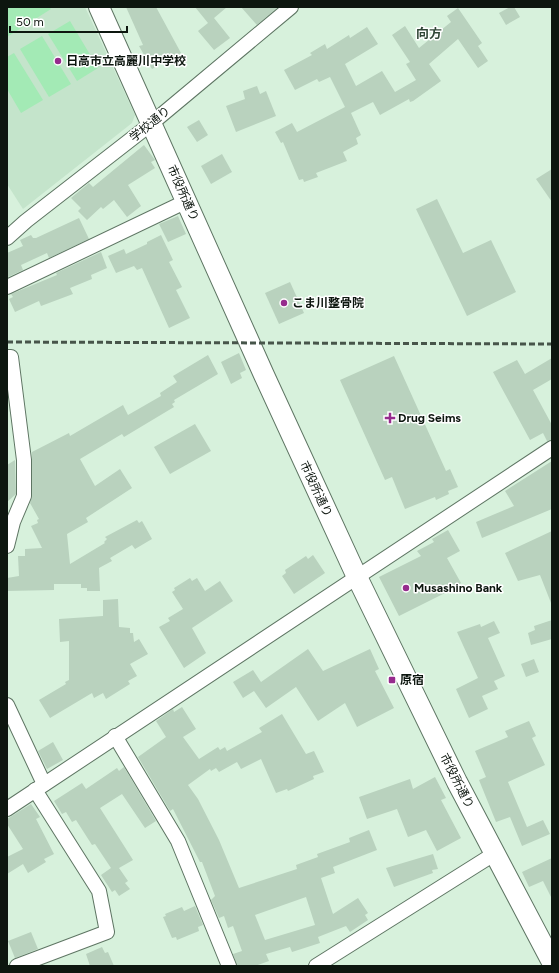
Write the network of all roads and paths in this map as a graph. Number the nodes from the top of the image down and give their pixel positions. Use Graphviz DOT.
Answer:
graph roads {
  1 [pos="99,7"];
  2 [pos="291,7"];
  3 [pos="152,123"];
  4 [pos="187,201"];
  5 [pos="7,238"];
  6 [pos="7,287"];
  7 [pos="7,357"];
  8 [pos="552,448"];
  9 [pos="10,517"];
  10 [pos="7,546"];
  11 [pos="357,577"];
  12 [pos="7,705"];
  13 [pos="115,736"];
  14 [pos="40,787"];
  15 [pos="7,809"];
  16 [pos="494,854"];
  17 [pos="552,962"];
  18 [pos="17,966"];
  19 [pos="229,966"];
  20 [pos="316,966"];
  1 -- 3 [label="street, 市役所通り"];
  2 -- 3 [label="street, 学校通り"];
  3 -- 4 [label="street, 市役所通り"];
  3 -- 5 [label="street, 学校通り"];
  4 -- 6 [label="street"];
  4 -- 11 [label="street, 市役所通り"];
  7 -- 9 [label="street"];
  8 -- 11 [label="street"];
  9 -- 10 [label="street"];
  11 -- 13 [label="street"];
  11 -- 16 [label="street, 市役所通り"];
  12 -- 14 [label="street"];
  13 -- 14 [label="street"];
  13 -- 19 [label="street"];
  14 -- 15 [label="street"];
  14 -- 18 [label="street"];
  16 -- 17 [label="street, 市役所通り"];
  16 -- 20 [label="street"];
}
